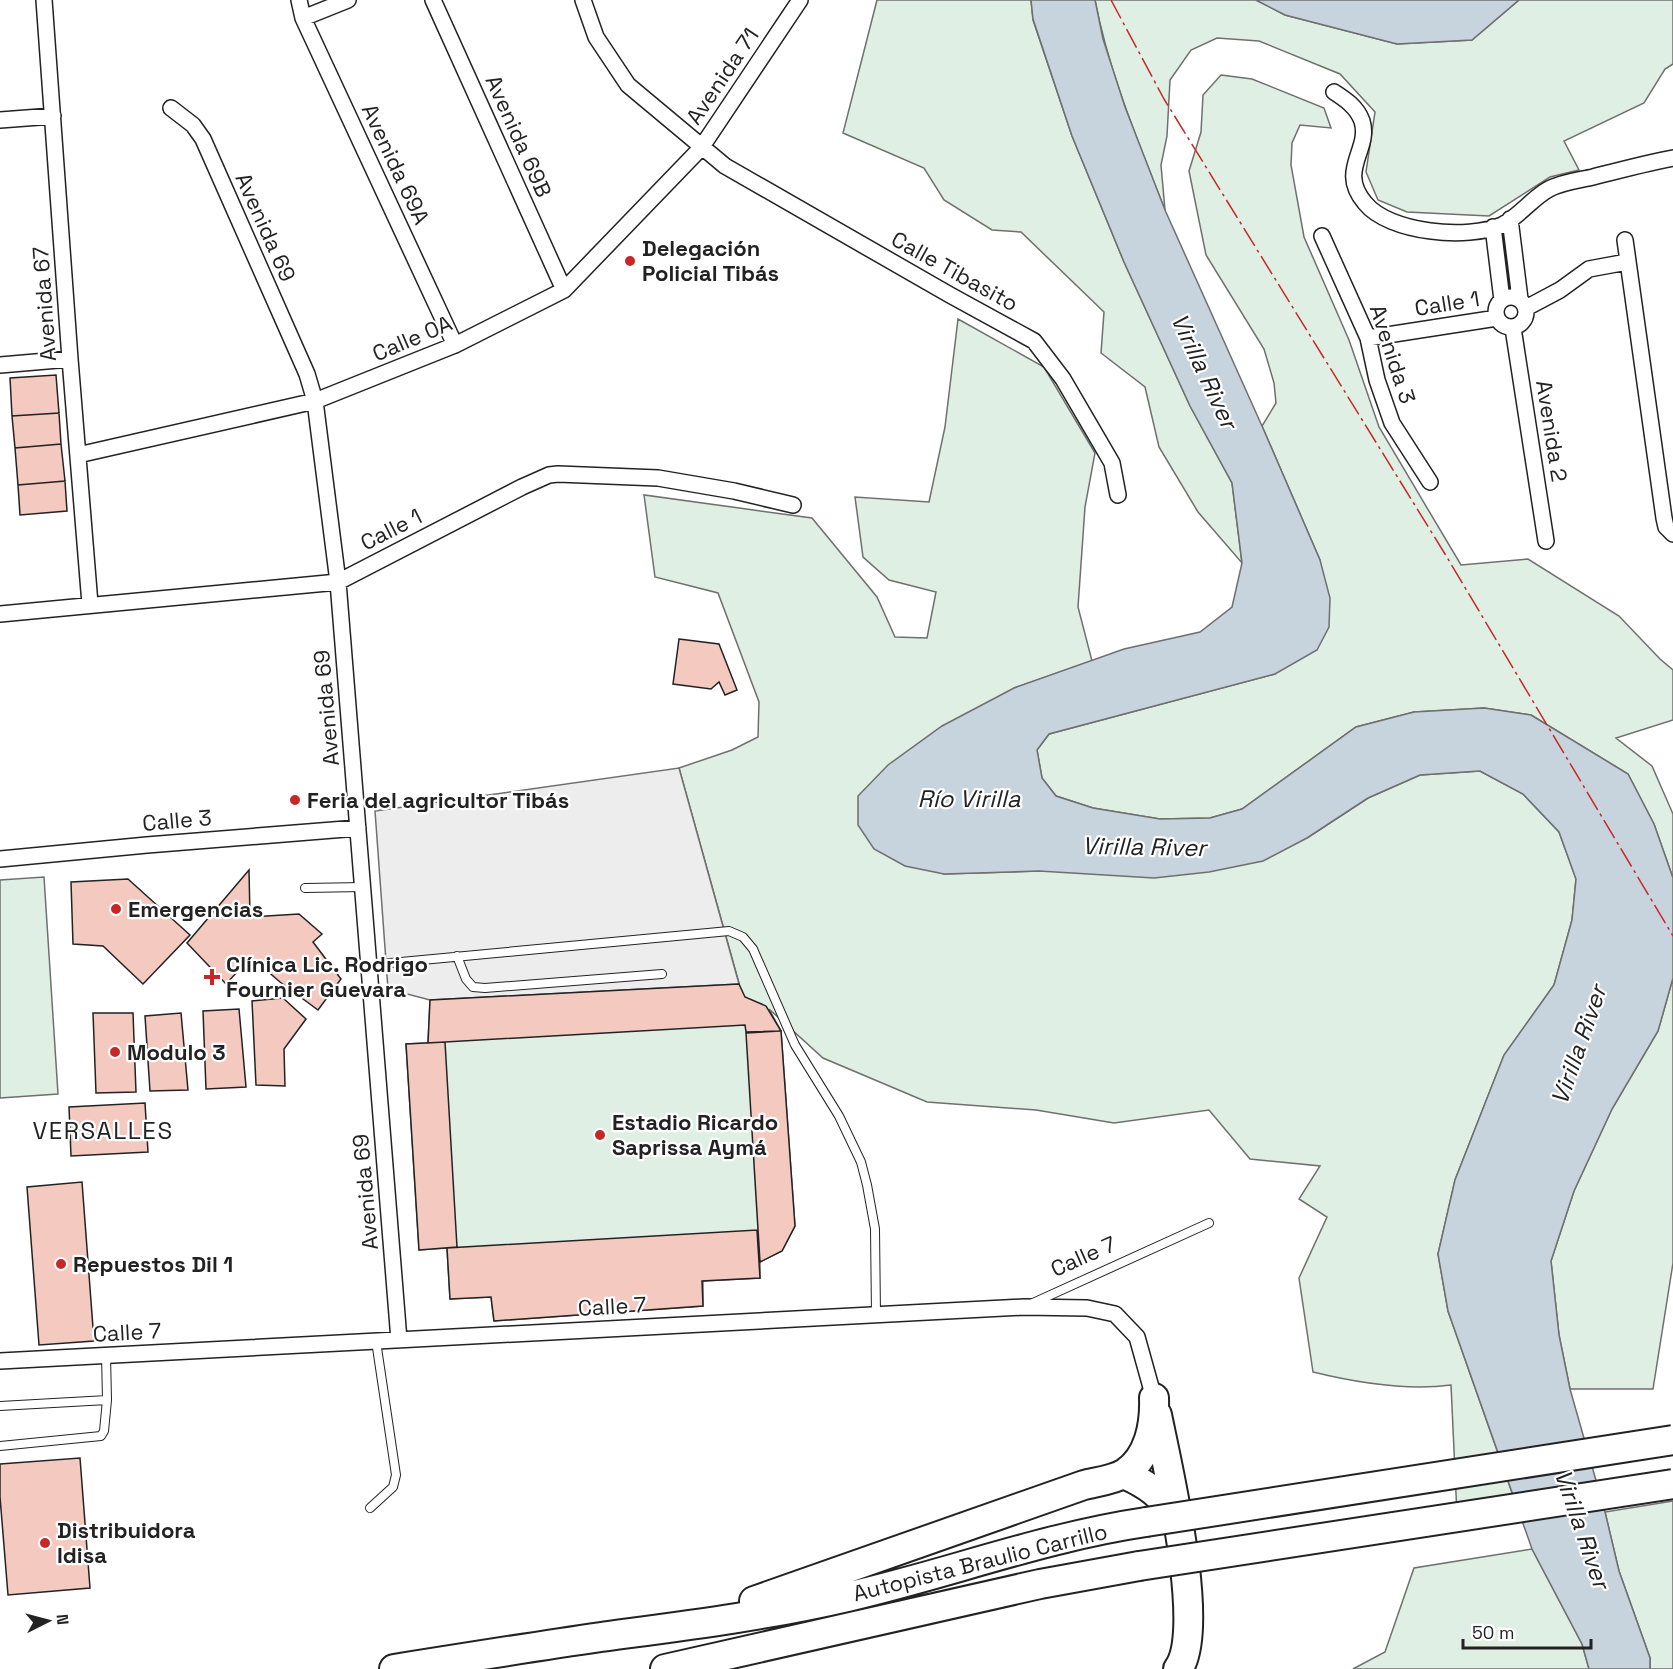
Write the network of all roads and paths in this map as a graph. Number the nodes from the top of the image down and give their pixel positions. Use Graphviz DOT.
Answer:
graph roads {
  1 [pos="44,0"];
  2 [pos="299,0"];
  3 [pos="348,0"];
  4 [pos="433,0"];
  5 [pos="583,0"];
  6 [pos="800,0"];
  7 [pos="303,18"];
  8 [pos="1334,92"];
  9 [pos="171,108"];
  10 [pos="54,116"];
  11 [pos="0,120"];
  12 [pos="701,148"];
  13 [pos="1673,158"];
  14 [pos="1510,219"];
  15 [pos="1493,227"];
  16 [pos="1322,236"];
  17 [pos="1625,240"];
  18 [pos="1627,262"];
  19 [pos="564,290"];
  20 [pos="1502,300"];
  21 [pos="1523,304"];
  22 [pos="1497,318"];
  23 [pos="1513,327"];
  24 [pos="1368,338"];
  25 [pos="455,345"];
  26 [pos="70,359"];
  27 [pos="0,365"];
  28 [pos="315,402"];
  29 [pos="78,455"];
  30 [pos="1430,482"];
  31 [pos="1118,495"];
  32 [pos="793,505"];
  33 [pos="1673,534"];
  34 [pos="1546,541"];
  35 [pos="338,582"];
  36 [pos="90,604"];
  37 [pos="0,614"];
  38 [pos="358,828"];
  39 [pos="0,859"];
  40 [pos="363,887"];
  41 [pos="305,888"];
  42 [pos="457,956"];
  43 [pos="369,965"];
  44 [pos="662,974"];
  45 [pos="1209,1223"];
  46 [pos="1024,1307"];
  47 [pos="876,1315"];
  48 [pos="399,1340"];
  49 [pos="376,1341"];
  50 [pos="106,1356"];
  51 [pos="0,1361"];
  52 [pos="1154,1398"];
  53 [pos="107,1400"];
  54 [pos="0,1406"];
  55 [pos="1673,1440"];
  56 [pos="0,1446"];
  57 [pos="1124,1474"];
  58 [pos="1673,1484"];
  59 [pos="370,1508"];
  60 [pos="1179,1527"];
  61 [pos="684,1626"];
  62 [pos="394,1669"];
  63 [pos="665,1669"];
  64 [pos="1178,1669"];
  1 -- 10 [label="street, Avenida 67"];
  2 -- 7 [label="street, Avenida 69A"];
  3 -- 7 [label="street"];
  4 -- 19 [label="street, Avenida 69B"];
  5 -- 12 [label="street, Calle Tibasito"];
  6 -- 12 [label="street, Avenida 71"];
  7 -- 25 [label="street, Avenida 69A"];
  8 -- 15 [label="street"];
  9 -- 28 [label="street, Avenida 69"];
  10 -- 11 [label="street"];
  10 -- 26 [label="street, Avenida 67"];
  12 -- 19 [label="street, Calle 0A"];
  12 -- 31 [label="street, Calle Tibasito"];
  13 -- 14 [label="street"];
  14 -- 15 [label="street"];
  14 -- 21 [label="street"];
  15 -- 20 [label="street"];
  16 -- 24 [label="street, Avenida 3"];
  17 -- 18 [label="street"];
  18 -- 21 [label="street"];
  18 -- 33 [label="street"];
  19 -- 25 [label="street, Calle 0A"];
  20 -- 21 [label="street"];
  20 -- 22 [label="street"];
  21 -- 23 [label="street"];
  22 -- 23 [label="street"];
  22 -- 24 [label="street, Calle 1"];
  23 -- 34 [label="street, Avenida 2"];
  24 -- 30 [label="street, Avenida 3"];
  25 -- 28 [label="street, Calle 0A"];
  26 -- 27 [label="street"];
  26 -- 29 [label="street, Avenida 67"];
  28 -- 29 [label="street, Calle 0A"];
  28 -- 35 [label="street, Avenida 69"];
  29 -- 36 [label="street, Avenida 67"];
  32 -- 35 [label="street, Calle 1"];
  35 -- 36 [label="street, Calle 1"];
  35 -- 38 [label="street, Avenida 69"];
  36 -- 37 [label="street, Calle 1"];
  38 -- 39 [label="street, Calle 3"];
  38 -- 40 [label="street, Avenida 69"];
  40 -- 41 [label="lane"];
  40 -- 43 [label="street, Avenida 69"];
  42 -- 43 [label="lane"];
  42 -- 44 [label="lane"];
  42 -- 47 [label="lane"];
  43 -- 48 [label="street, Avenida 69"];
  45 -- 46 [label="lane, Calle 7"];
  46 -- 47 [label="street, Calle 7"];
  46 -- 52 [label="street"];
  47 -- 48 [label="street, Calle 7"];
  48 -- 49 [label="street, Calle 7"];
  49 -- 50 [label="street, Calle 7"];
  49 -- 59 [label="lane"];
  50 -- 51 [label="street, Calle 7"];
  50 -- 53 [label="lane"];
  52 -- 57 [label="highway"];
  52 -- 60 [label="highway"];
  53 -- 54 [label="lane"];
  53 -- 56 [label="lane"];
  55 -- 61 [label="highway, Autopista Braulio Carrillo, bridge"];
  57 -- 60 [label="highway"];
  57 -- 61 [label="highway"];
  58 -- 63 [label="highway, Autopista Braulio Carrillo, bridge"];
  60 -- 64 [label="highway"];
  61 -- 62 [label="highway, Autopista Braulio Carrillo"];
}
